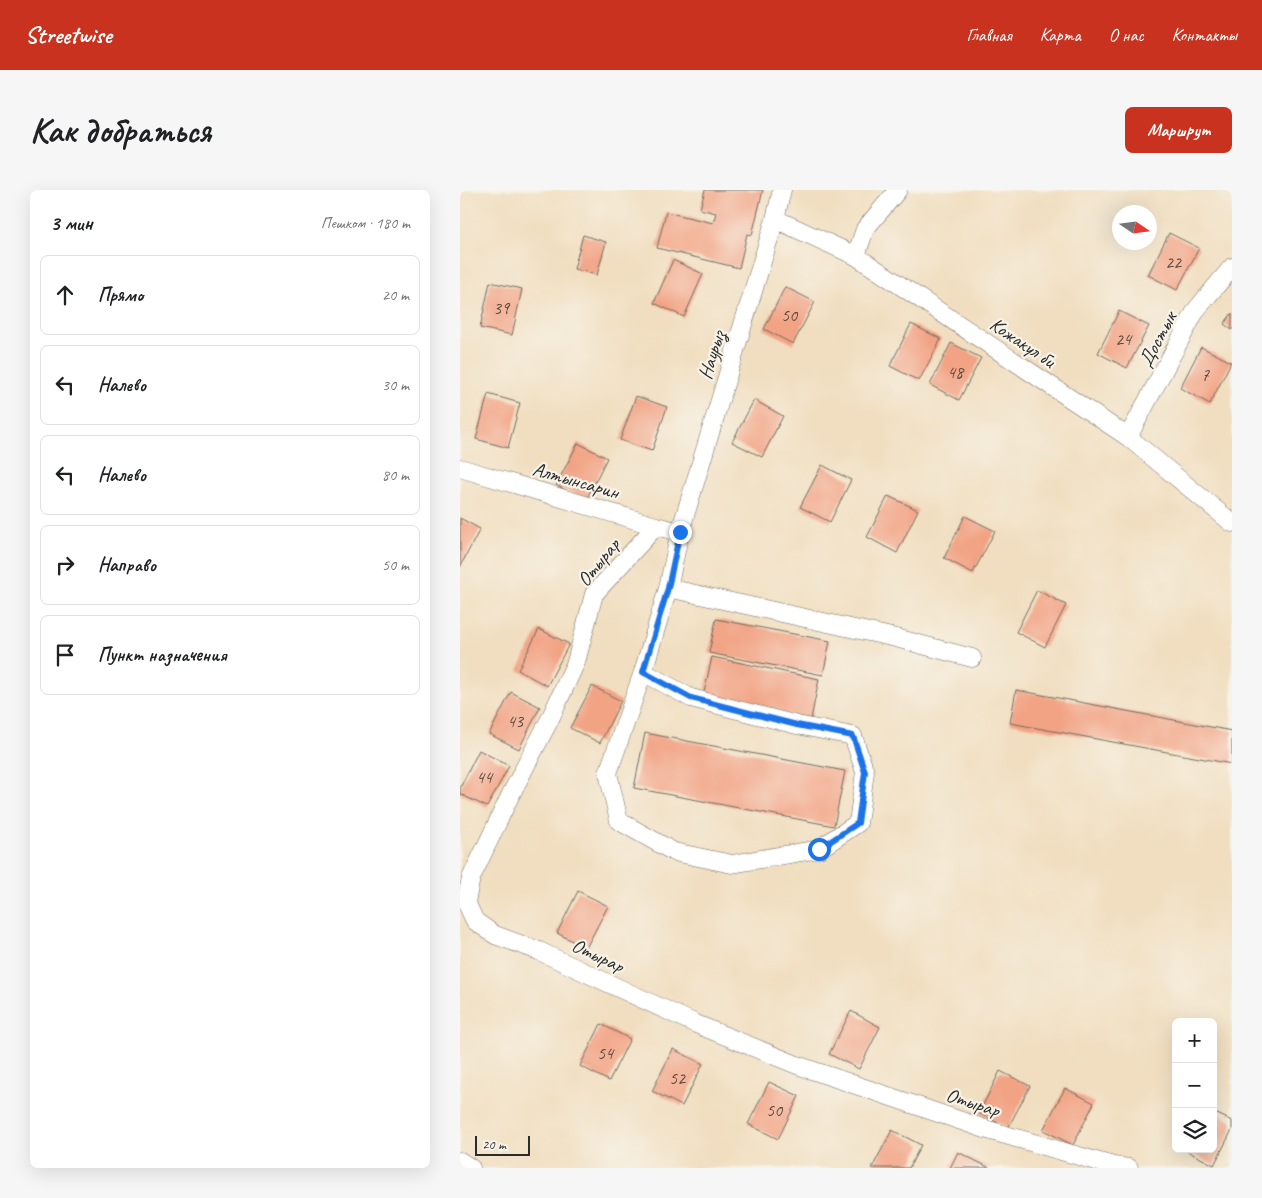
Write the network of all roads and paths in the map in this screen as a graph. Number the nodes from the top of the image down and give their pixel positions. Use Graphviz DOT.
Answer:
graph roads {
  1 [pos="782,190"];
  2 [pos="898,190"];
  3 [pos="774,219"];
  4 [pos="856,256"];
  5 [pos="1232,267"];
  6 [pos="1128,437"];
  7 [pos="460,468"];
  8 [pos="1232,523"];
  9 [pos="656,526"];
  10 [pos="680,532"];
  11 [pos="668,588"];
  12 [pos="972,658"];
  13 [pos="643,672"];
  14 [pos="460,1161"];
  15 [pos="472,1168"];
  16 [pos="1129,1168"];
  1 -- 3 [label="street, Наурыз"];
  2 -- 4 [label="street"];
  3 -- 4 [label="street, Кожакул би"];
  3 -- 10 [label="street, Наурыз"];
  4 -- 6 [label="street, Кожакул би"];
  5 -- 6 [label="street, Достык"];
  6 -- 8 [label="street, Кожакул би"];
  7 -- 9 [label="street, Алтынсарин"];
  9 -- 10 [label="street, Алтынсарин"];
  9 -- 16 [label="street, Отырар"];
  10 -- 11 [label="street, Наурыз"];
  11 -- 12 [label="street"];
  11 -- 13 [label="street, Наурыз"];
  13 -- 13 [label="street, Наурыз"];
  14 -- 15 [label="street"];
}
